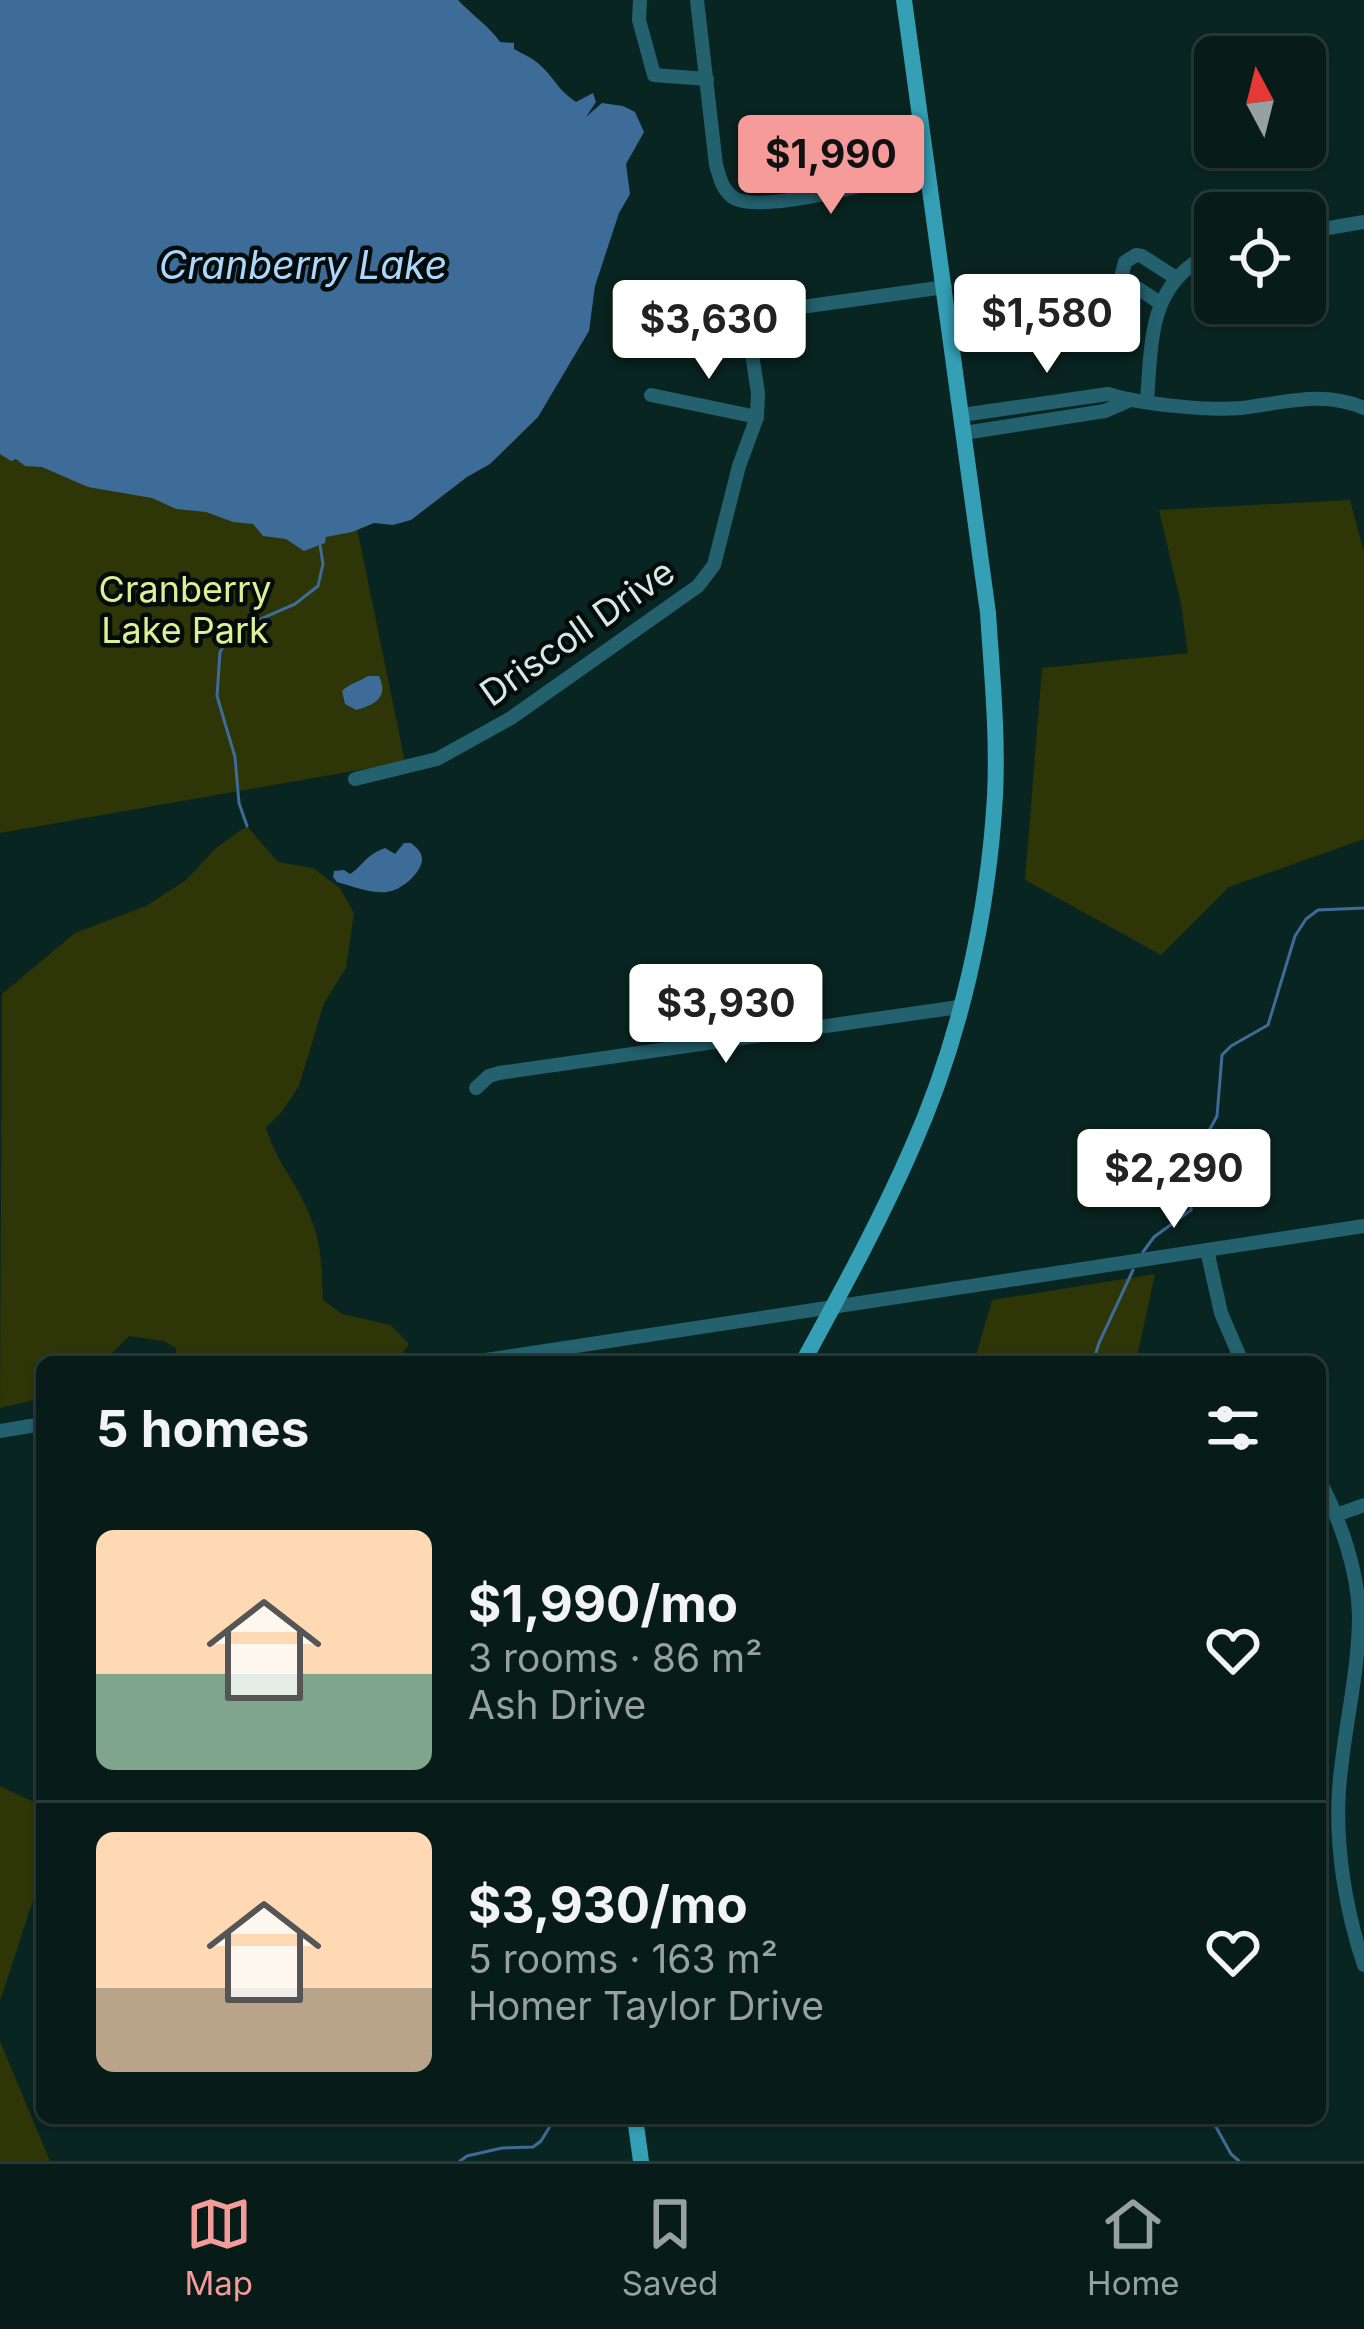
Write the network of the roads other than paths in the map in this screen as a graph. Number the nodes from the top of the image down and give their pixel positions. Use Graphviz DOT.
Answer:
graph roads {
  1 [pos="640,0"];
  2 [pos="697,0"];
  3 [pos="904,0"];
  4 [pos="706,79"];
  5 [pos="928,168"];
  6 [pos="1364,222"];
  7 [pos="1326,228"];
  8 [pos="1194,263"];
  9 [pos="1176,278"];
  10 [pos="945,287"];
  11 [pos="1160,303"];
  12 [pos="651,395"];
  13 [pos="1147,401"];
  14 [pos="1364,408"];
  15 [pos="757,417"];
  16 [pos="963,424"];
  17 [pos="356,779"];
  18 [pos="959,1007"];
  19 [pos="476,1088"];
  20 [pos="1364,1226"];
  21 [pos="1207,1250"];
  22 [pos="832,1309"];
  23 [pos="539,1356"];
  24 [pos="806,1356"];
  25 [pos="1239,1356"];
  26 [pos="36,1425"];
  27 [pos="0,1431"];
  28 [pos="1326,1494"];
  29 [pos="1364,1505"];
  30 [pos="1336,1515"];
  31 [pos="1359,1678"];
  32 [pos="1364,1965"];
  33 [pos="636,2124"];
  34 [pos="641,2161"];
  1 -- 4 [label="street"];
  2 -- 4 [label="street"];
  3 -- 5 [label="main road"];
  4 -- 5 [label="street"];
  5 -- 10 [label="main road"];
  6 -- 7 [label="street"];
  8 -- 9 [label="street"];
  9 -- 11 [label="street"];
  9 -- 11 [label="street"];
  10 -- 15 [label="street, Driscoll Drive"];
  10 -- 16 [label="main road"];
  11 -- 13 [label="street"];
  12 -- 15 [label="street"];
  13 -- 14 [label="street"];
  13 -- 16 [label="street"];
  15 -- 17 [label="street, Driscoll Drive"];
  16 -- 18 [label="main road"];
  18 -- 19 [label="street"];
  18 -- 22 [label="main road"];
  20 -- 21 [label="street"];
  21 -- 22 [label="street"];
  21 -- 25 [label="street"];
  22 -- 23 [label="street"];
  22 -- 24 [label="main road"];
  26 -- 27 [label="street"];
  28 -- 30 [label="street"];
  29 -- 30 [label="street"];
  30 -- 31 [label="street"];
  31 -- 32 [label="street"];
  33 -- 34 [label="main road"];
}
